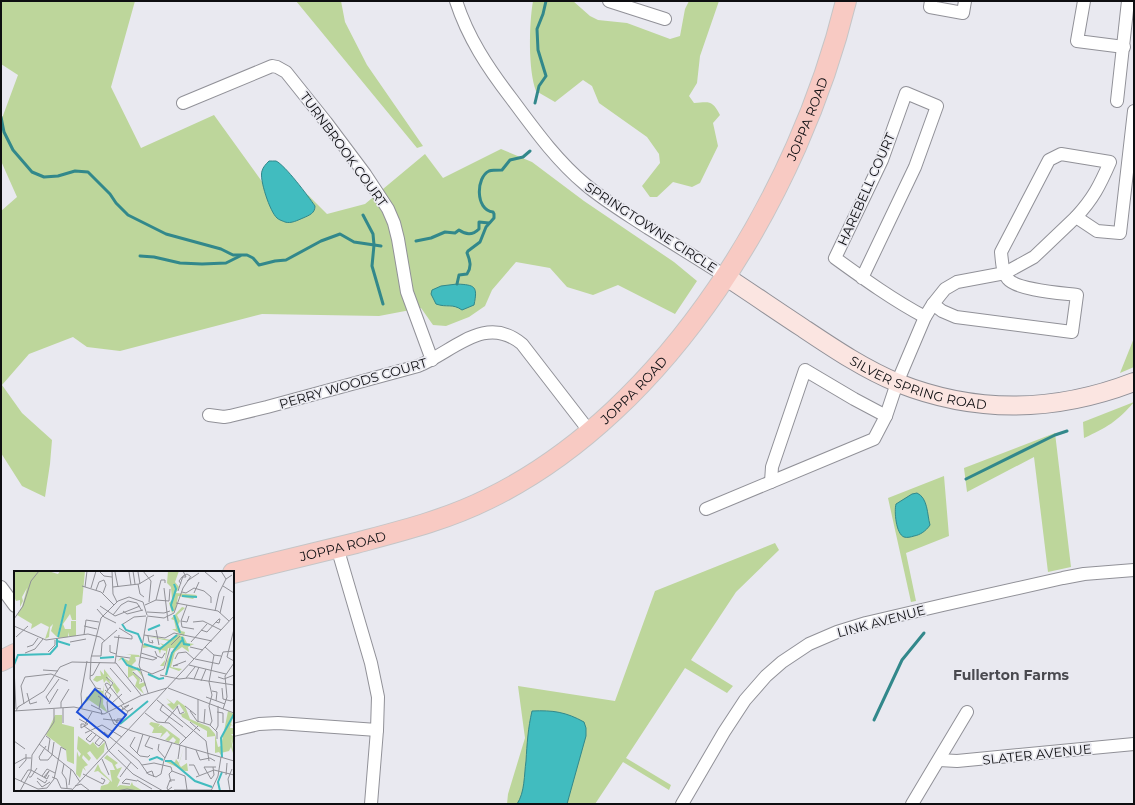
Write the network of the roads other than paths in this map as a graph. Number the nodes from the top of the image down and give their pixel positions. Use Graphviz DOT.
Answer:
graph roads {
  1 [pos="456,1"];
  2 [pos="609,1"];
  3 [pos="846,1"];
  4 [pos="931,1"];
  5 [pos="965,1"];
  6 [pos="1084,1"];
  7 [pos="1128,1"];
  8 [pos="666,19"];
  9 [pos="1124,47"];
  10 [pos="1117,101"];
  11 [pos="183,103"];
  12 [pos="1134,111"];
  13 [pos="1076,217"];
  14 [pos="1005,273"];
  15 [pos="725,276"];
  16 [pos="862,278"];
  17 [pos="933,304"];
  18 [pos="925,317"];
  19 [pos="432,360"];
  20 [pos="1134,382"];
  21 [pos="897,383"];
  22 [pos="209,415"];
  23 [pos="886,416"];
  24 [pos="590,432"];
  25 [pos="771,482"];
  26 [pos="706,509"];
  27 [pos="338,547"];
  28 [pos="1134,570"];
  29 [pos="234,573"];
  30 [pos="1,587"];
  31 [pos="14,605"];
  32 [pos="14,654"];
  33 [pos="1,661"];
  34 [pos="967,712"];
  35 [pos="234,730"];
  36 [pos="377,730"];
  37 [pos="1134,744"];
  38 [pos="939,760"];
  39 [pos="371,804"];
  40 [pos="682,804"];
  41 [pos="912,804"];
  1 -- 15 [label="street, SPRINGTOWNE CIRCLE"];
  2 -- 8 [label="street"];
  3 -- 15 [label="main road, JOPPA ROAD"];
  4 -- 5 [label="street"];
  6 -- 9 [label="street"];
  7 -- 9 [label="street"];
  9 -- 10 [label="street"];
  11 -- 19 [label="street, TURNBROOK COURT"];
  12 -- 13 [label="street"];
  13 -- 14 [label="street"];
  13 -- 14 [label="street"];
  14 -- 17 [label="street"];
  14 -- 17 [label="street"];
  15 -- 21 [label="main road, SILVER SPRING ROAD"];
  15 -- 24 [label="main road, JOPPA ROAD"];
  16 -- 16 [label="street, HAREBELL COURT"];
  16 -- 18 [label="street, HAREBELL COURT"];
  17 -- 18 [label="street"];
  18 -- 21 [label="street"];
  19 -- 22 [label="street, PERRY WOODS COURT"];
  19 -- 24 [label="street, PERRY WOODS COURT"];
  20 -- 21 [label="main road, SILVER SPRING ROAD"];
  21 -- 23 [label="street"];
  23 -- 25 [label="street"];
  23 -- 25 [label="street"];
  24 -- 27 [label="main road, JOPPA ROAD"];
  25 -- 26 [label="street"];
  27 -- 29 [label="main road, JOPPA ROAD"];
  27 -- 36 [label="street"];
  28 -- 40 [label="street, LINK AVENUE"];
  30 -- 31 [label="street"];
  32 -- 33 [label="main road"];
  34 -- 38 [label="street"];
  35 -- 36 [label="street"];
  36 -- 39 [label="street"];
  37 -- 38 [label="street, SLATER AVENUE"];
  38 -- 41 [label="street"];
}
